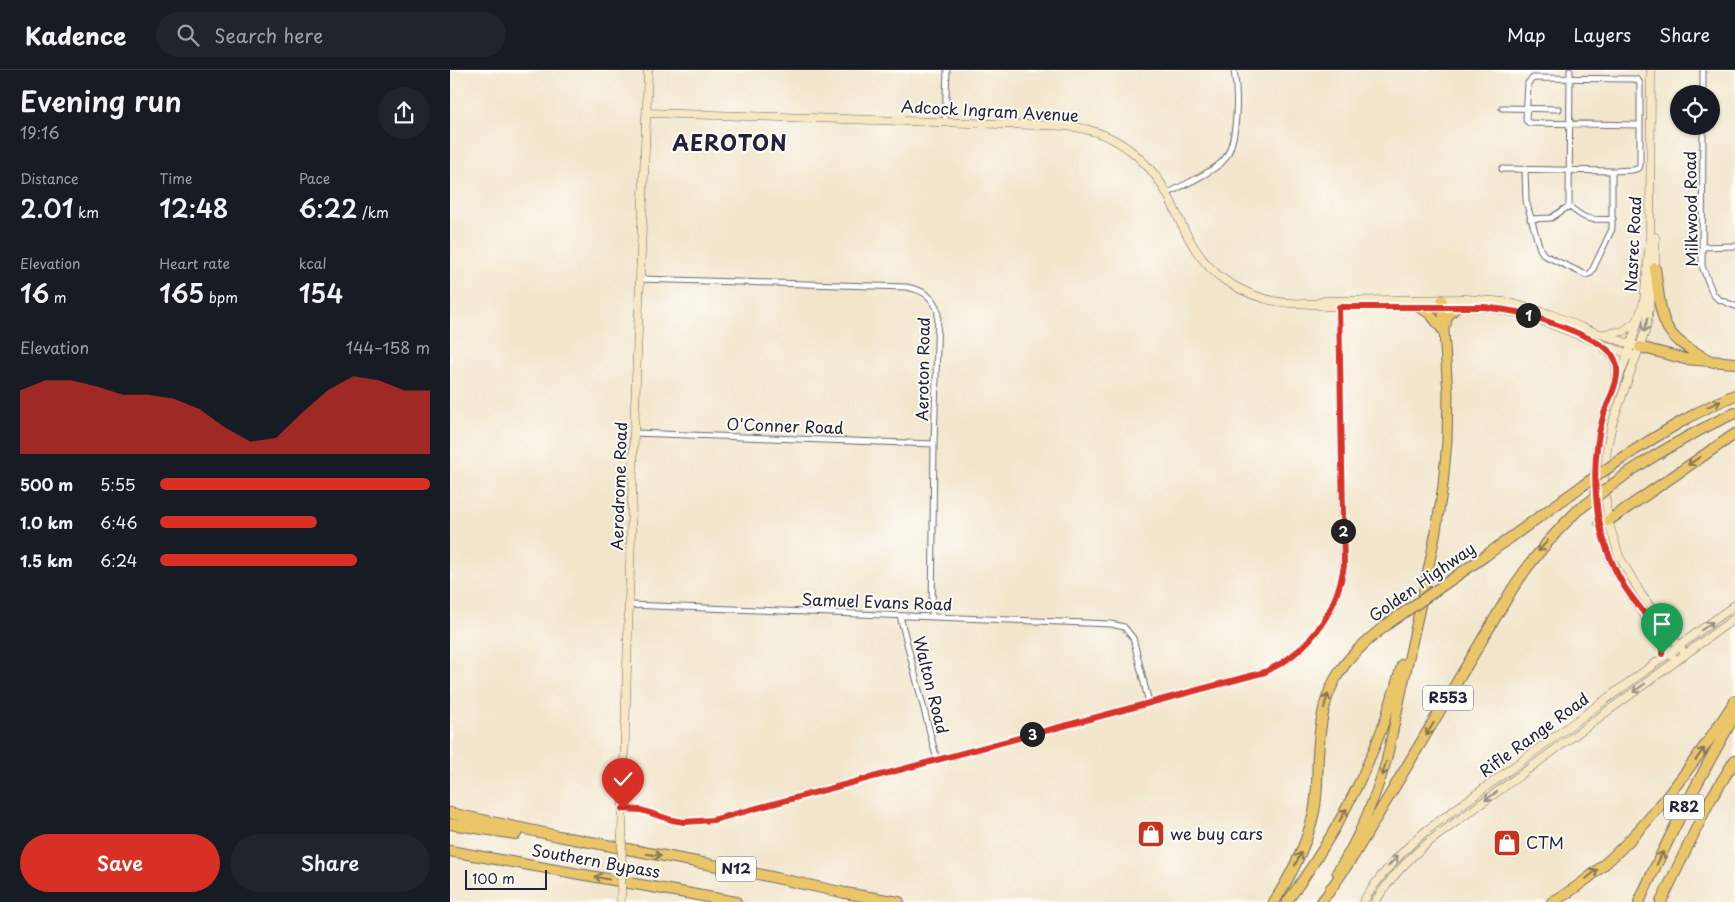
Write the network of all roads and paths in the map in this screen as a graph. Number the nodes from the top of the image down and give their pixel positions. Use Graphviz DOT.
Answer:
graph roads {
  1 [pos="648,70"];
  2 [pos="947,70"];
  3 [pos="1234,70"];
  4 [pos="1570,70"];
  5 [pos="1652,70"];
  6 [pos="1656,70"];
  7 [pos="1703,70"];
  8 [pos="1569,79"];
  9 [pos="1703,85"];
  10 [pos="1502,108"];
  11 [pos="1527,108"];
  12 [pos="1559,109"];
  13 [pos="647,113"];
  14 [pos="945,122"];
  15 [pos="1569,124"];
  16 [pos="1640,124"];
  17 [pos="1703,135"];
  18 [pos="1525,169"];
  19 [pos="1502,170"];
  20 [pos="1569,170"];
  21 [pos="1612,171"];
  22 [pos="1167,194"];
  23 [pos="1568,206"];
  24 [pos="1613,218"];
  25 [pos="1530,219"];
  26 [pos="1702,246"];
  27 [pos="1735,246"];
  28 [pos="1655,268"];
  29 [pos="640,279"];
  30 [pos="1339,304"];
  31 [pos="1442,304"];
  32 [pos="1418,306"];
  33 [pos="1735,306"];
  34 [pos="1457,307"];
  35 [pos="1639,319"];
  36 [pos="1444,332"];
  37 [pos="1600,334"];
  38 [pos="1593,340"];
  39 [pos="1636,350"];
  40 [pos="1628,354"];
  41 [pos="1714,362"];
  42 [pos="1735,363"];
  43 [pos="1615,387"];
  44 [pos="1735,395"];
  45 [pos="1735,413"];
  46 [pos="634,432"];
  47 [pos="1735,434"];
  48 [pos="934,444"];
  49 [pos="1604,522"];
  50 [pos="629,604"];
  51 [pos="1735,605"];
  52 [pos="900,616"];
  53 [pos="932,617"];
  54 [pos="1735,618"];
  55 [pos="1417,619"];
  56 [pos="1665,628"];
  57 [pos="1660,637"];
  58 [pos="1690,638"];
  59 [pos="1679,646"];
  60 [pos="1670,652"];
  61 [pos="1685,654"];
  62 [pos="1676,661"];
  63 [pos="1657,662"];
  64 [pos="1735,701"];
  65 [pos="1149,703"];
  66 [pos="1735,715"];
  67 [pos="937,760"];
  68 [pos="1735,760"];
  69 [pos="623,809"];
  70 [pos="450,813"];
  71 [pos="450,824"];
  72 [pos="572,839"];
  73 [pos="450,851"];
  74 [pos="1329,892"];
  75 [pos="1287,901"];
  76 [pos="1363,901"];
  77 [pos="621,902"];
  78 [pos="736,902"];
  79 [pos="899,902"];
  80 [pos="1274,902"];
  81 [pos="1321,902"];
  82 [pos="1375,902"];
  83 [pos="1552,902"];
  84 [pos="1639,902"];
  85 [pos="1661,902"];
  1 -- 13 [label="main road, Aerodrome Road"];
  2 -- 14 [label="street"];
  3 -- 22 [label="street"];
  4 -- 8 [label="street"];
  5 -- 35 [label="main road, Nasrec Road"];
  6 -- 28 [label="main road, Nasrec Road"];
  7 -- 9 [label="street"];
  8 -- 11 [label="street"];
  8 -- 15 [label="street"];
  8 -- 16 [label="street"];
  10 -- 11 [label="street"];
  11 -- 12 [label="street"];
  11 -- 15 [label="street"];
  13 -- 14 [label="main road, Adcock Ingram Avenue"];
  13 -- 29 [label="main road, Aerodrome Road"];
  14 -- 22 [label="main road, Adcock Ingram Avenue"];
  15 -- 16 [label="street"];
  15 -- 20 [label="street"];
  16 -- 21 [label="street"];
  17 -- 26 [label="street, Milkwood Road"];
  18 -- 19 [label="street"];
  18 -- 20 [label="street"];
  18 -- 25 [label="street"];
  20 -- 21 [label="street"];
  20 -- 23 [label="street"];
  21 -- 24 [label="street"];
  22 -- 30 [label="main road, Adcock Ingram Avenue"];
  23 -- 24 [label="street"];
  23 -- 25 [label="street"];
  24 -- 25 [label="street"];
  26 -- 27 [label="street"];
  26 -- 33 [label="street, Milkwood Road"];
  28 -- 39 [label="main road, Nasrec Road, one-way"];
  28 -- 41 [label="highway"];
  29 -- 46 [label="main road, Aerodrome Road"];
  29 -- 48 [label="street, Aeroton Road"];
  30 -- 31 [label="main road, Adcock Ingram Avenue"];
  30 -- 32 [label="main road, Adcock Ingram Avenue"];
  30 -- 65 [label="street"];
  31 -- 32 [label="main road, Adcock Ingram Avenue"];
  31 -- 34 [label="main road, Adcock Ingram Avenue"];
  31 -- 36 [label="main road"];
  31 -- 37 [label="main road, Adcock Ingram Avenue"];
  32 -- 36 [label="main road"];
  34 -- 36 [label="main road"];
  34 -- 38 [label="main road, Adcock Ingram Avenue"];
  35 -- 37 [label="main road"];
  35 -- 39 [label="main road, Nasrec Road"];
  36 -- 55 [label="main road"];
  37 -- 39 [label="main road, Adcock Ingram Avenue"];
  38 -- 40 [label="main road, Adcock Ingram Avenue"];
  38 -- 43 [label="main road"];
  39 -- 40 [label="main road, Adcock Ingram Avenue"];
  39 -- 41 [label="highway"];
  39 -- 49 [label="main road, Nasrec Road"];
  40 -- 43 [label="main road, Nasrec Road"];
  41 -- 42 [label="highway"];
  43 -- 49 [label="main road, Nasrec Road"];
  80 -- 44 [label="highway, Golden Highway, one-way, bridge"];
  45 -- 74 [label="highway, R553, one-way, bridge"];
  46 -- 48 [label="street, O'Conner Road"];
  46 -- 50 [label="main road, Aerodrome Road"];
  47 -- 49 [label="highway, one-way"];
  48 -- 53 [label="street, Aeroton Road"];
  49 -- 56 [label="main road, Nasrec Road"];
  49 -- 57 [label="main road, Nasrec Road"];
  50 -- 52 [label="street, Samuel Evans Road"];
  50 -- 69 [label="main road, Aerodrome Road"];
  58 -- 51 [label="main road, Rifle Range Road, one-way"];
  52 -- 53 [label="street, Samuel Evans Road"];
  52 -- 67 [label="street, Walton Road"];
  53 -- 65 [label="street, Samuel Evans Road"];
  54 -- 61 [label="main road, Rifle Range Road"];
  55 -- 74 [label="main road, one-way"];
  75 -- 55 [label="main road, one-way"];
  56 -- 58 [label="main road"];
  56 -- 59 [label="main road, Nasrec Road"];
  57 -- 60 [label="main road, Nasrec Road"];
  57 -- 63 [label="main road"];
  58 -- 59 [label="main road, Rifle Range Road"];
  59 -- 60 [label="main road, Rifle Range Road"];
  59 -- 61 [label="main road, Nasrec Road"];
  60 -- 62 [label="main road, Nasrec Road"];
  60 -- 63 [label="main road, Rifle Range Road"];
  61 -- 62 [label="main road, Rifle Range Road"];
  62 -- 82 [label="main road, Rifle Range Road, one-way"];
  76 -- 63 [label="main road, Rifle Range Road, one-way"];
  83 -- 64 [label="highway, one-way"];
  65 -- 67 [label="street"];
  84 -- 66 [label="highway, R82, one-way"];
  67 -- 69 [label="street"];
  68 -- 85 [label="highway, R82"];
  69 -- 77 [label="main road, Aerodrome Road, bridge"];
  70 -- 72 [label="highway, Southern Bypass / N12"];
  71 -- 72 [label="highway"];
  72 -- 79 [label="highway, Southern Bypass / N12, one-way"];
  78 -- 73 [label="highway, Southern Bypass / N12, one-way"];
  74 -- 81 [label="main road, R553"];
}
